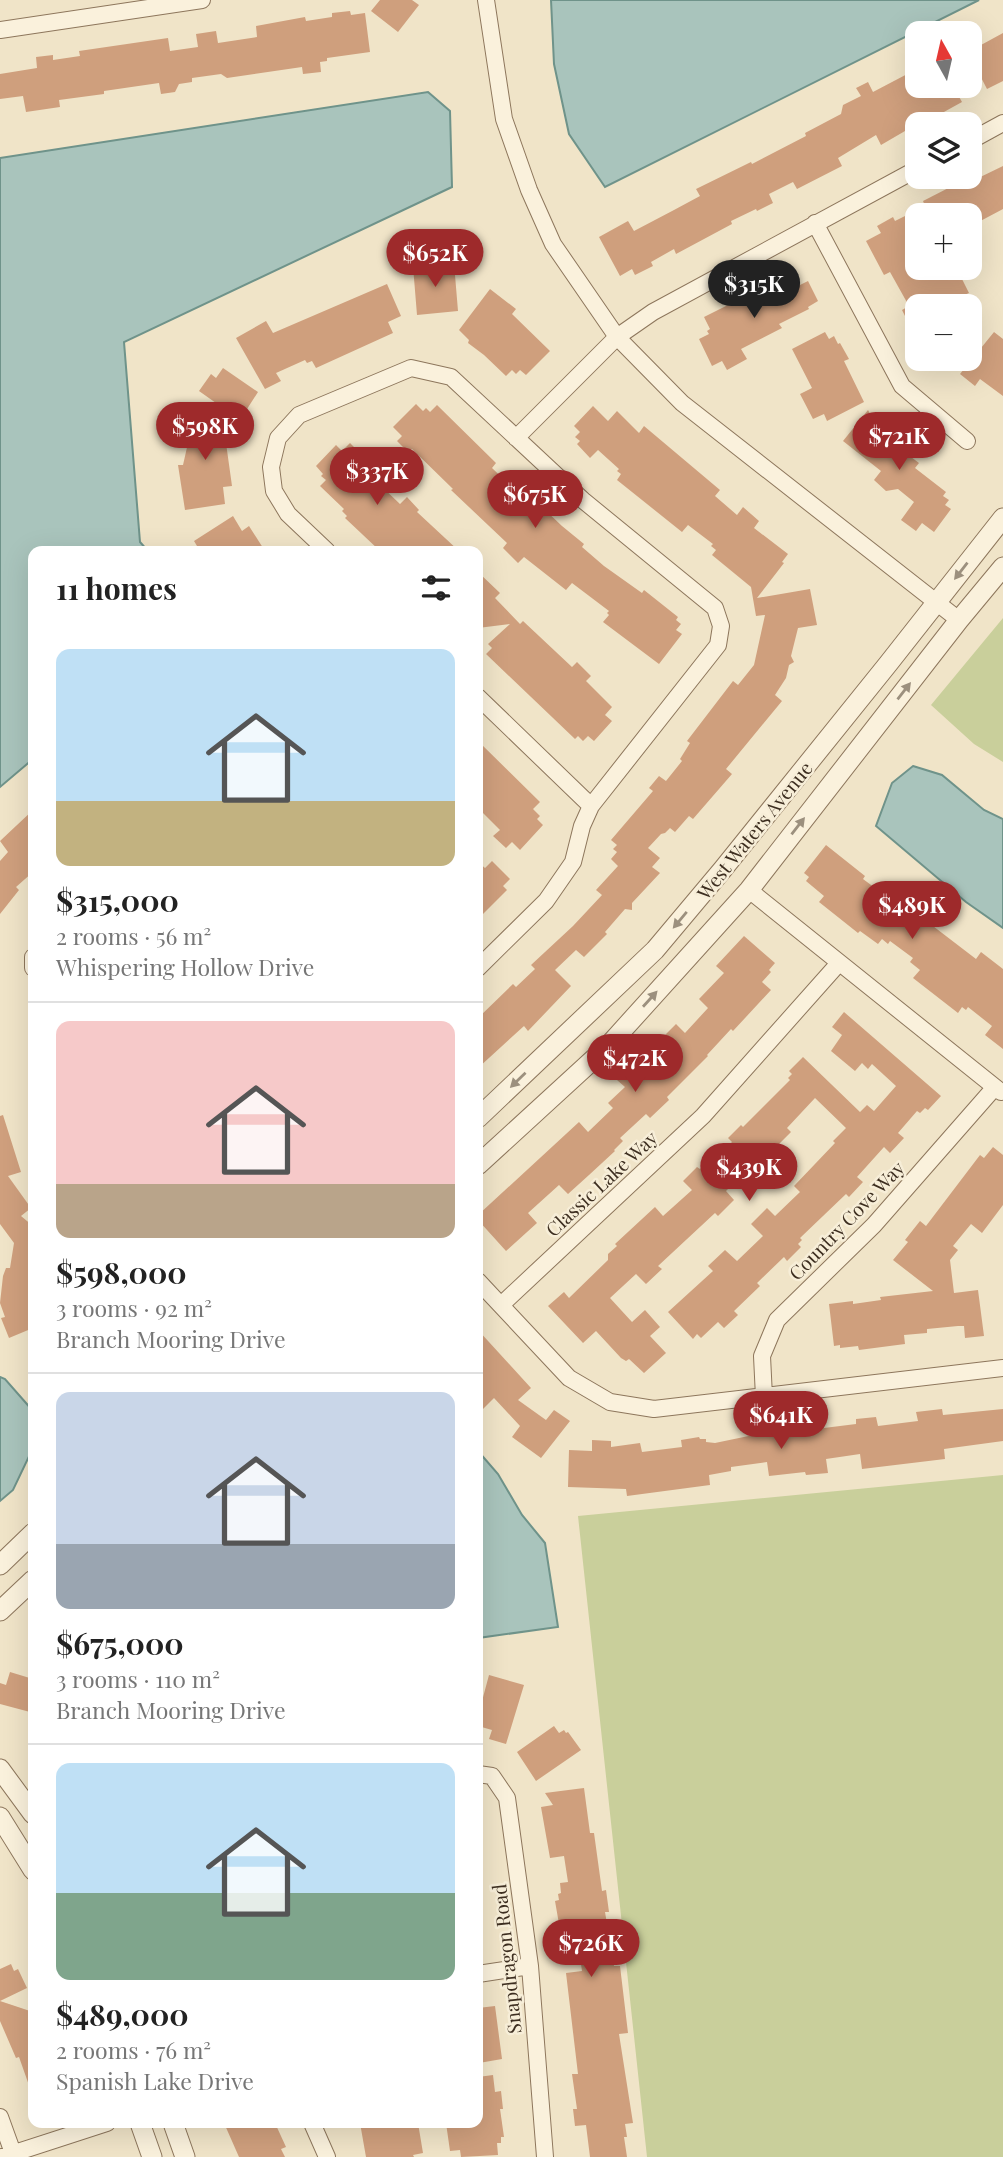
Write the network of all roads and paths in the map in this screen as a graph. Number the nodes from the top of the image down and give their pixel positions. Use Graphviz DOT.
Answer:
graph roads {
  1 [pos="202,0"];
  2 [pos="486,0"];
  3 [pos="180,2"];
  4 [pos="0,30"];
  5 [pos="1003,123"];
  6 [pos="982,134"];
  7 [pos="905,175"];
  8 [pos="816,223"];
  9 [pos="617,337"];
  10 [pos="516,438"];
  11 [pos="967,441"];
  12 [pos="1003,518"];
  13 [pos="322,546"];
  14 [pos="1003,567"];
  15 [pos="936,602"];
  16 [pos="959,620"];
  17 [pos="483,702"];
  18 [pos="591,806"];
  19 [pos="749,890"];
  20 [pos="483,962"];
  21 [pos="839,963"];
  22 [pos="999,1090"];
  23 [pos="483,1113"];
  24 [pos="483,1160"];
  25 [pos="483,1286"];
  26 [pos="501,1306"];
  27 [pos="1003,1368"];
  28 [pos="764,1397"];
  29 [pos="28,1538"];
  30 [pos="0,1565"];
  31 [pos="28,1585"];
  32 [pos="0,1611"];
  33 [pos="0,1769"];
  34 [pos="483,1775"];
  35 [pos="28,1807"];
  36 [pos="0,1816"];
  37 [pos="28,1862"];
  38 [pos="530,1966"];
  39 [pos="483,1972"];
  40 [pos="0,2117"];
  41 [pos="91,2128"];
  42 [pos="142,2128"];
  43 [pos="175,2128"];
  44 [pos="314,2128"];
  45 [pos="7,2155"];
  46 [pos="152,2157"];
  47 [pos="185,2157"];
  48 [pos="327,2157"];
  49 [pos="545,2157"];
  1 -- 3 [label="street"];
  2 -- 9 [label="street"];
  3 -- 4 [label="street"];
  5 -- 6 [label="street"];
  7 -- 8 [label="street"];
  8 -- 9 [label="street"];
  8 -- 11 [label="street"];
  9 -- 10 [label="street"];
  9 -- 15 [label="street"];
  10 -- 13 [label="street"];
  10 -- 18 [label="street"];
  12 -- 15 [label="street, West Waters Avenue, one-way"];
  14 -- 16 [label="street, West Waters Avenue"];
  15 -- 16 [label="street"];
  15 -- 23 [label="street, West Waters Avenue, one-way"];
  19 -- 16 [label="street, West Waters Avenue, one-way"];
  17 -- 18 [label="street"];
  18 -- 20 [label="street"];
  19 -- 21 [label="street"];
  24 -- 19 [label="street, West Waters Avenue, one-way"];
  21 -- 22 [label="street"];
  21 -- 26 [label="street, Classic Lake Way"];
  22 -- 28 [label="street, Country Cove Way"];
  25 -- 26 [label="street"];
  26 -- 28 [label="street"];
  27 -- 28 [label="street"];
  29 -- 30 [label="street"];
  31 -- 32 [label="street"];
  33 -- 35 [label="street"];
  34 -- 38 [label="street, Snapdragon Road"];
  36 -- 37 [label="street"];
  38 -- 39 [label="street"];
  38 -- 49 [label="street, Snapdragon Road"];
  40 -- 45 [label="street"];
  41 -- 45 [label="street"];
  42 -- 46 [label="street"];
  43 -- 47 [label="street"];
  44 -- 48 [label="street"];
}
